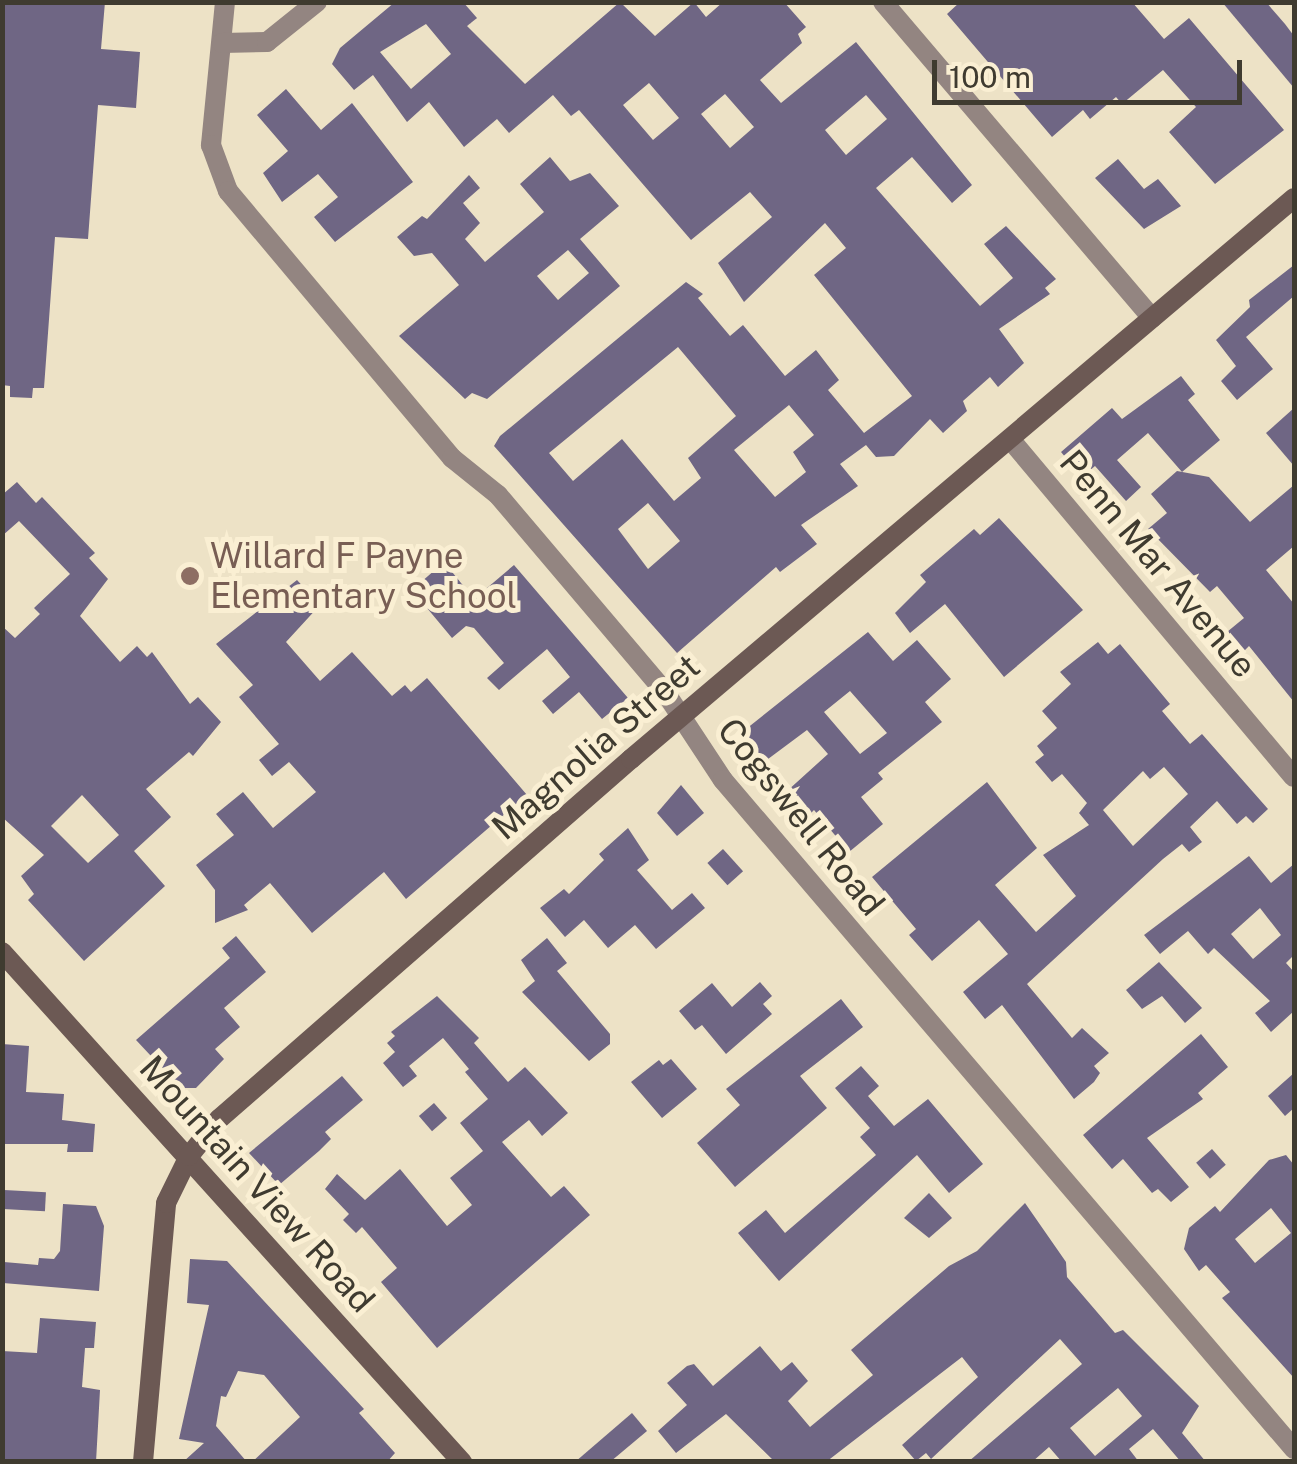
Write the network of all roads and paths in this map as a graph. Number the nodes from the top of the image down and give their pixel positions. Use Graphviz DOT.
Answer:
graph roads {
  1 [pos="224,2"];
  2 [pos="317,2"];
  3 [pos="884,2"];
  4 [pos="222,43"];
  5 [pos="1294,198"];
  6 [pos="1152,318"];
  7 [pos="1010,439"];
  8 [pos="681,717"];
  9 [pos="1294,777"];
  10 [pos="2,952"];
  11 [pos="189,1156"];
  12 [pos="1294,1449"];
  13 [pos="143,1462"];
  14 [pos="462,1462"];
  1 -- 4 [label="street, Cogswell Road"];
  2 -- 4 [label="street"];
  3 -- 6 [label="street"];
  4 -- 8 [label="street, Cogswell Road"];
  5 -- 6 [label="street, Magnolia Street"];
  6 -- 7 [label="street, Magnolia Street"];
  7 -- 8 [label="street, Magnolia Street"];
  7 -- 9 [label="street, Penn Mar Avenue"];
  8 -- 11 [label="street, Magnolia Street"];
  8 -- 12 [label="street, Cogswell Road"];
  10 -- 11 [label="street, Mountain View Road"];
  11 -- 13 [label="street, Magnolia Street"];
  11 -- 14 [label="street, Mountain View Road"];
}
